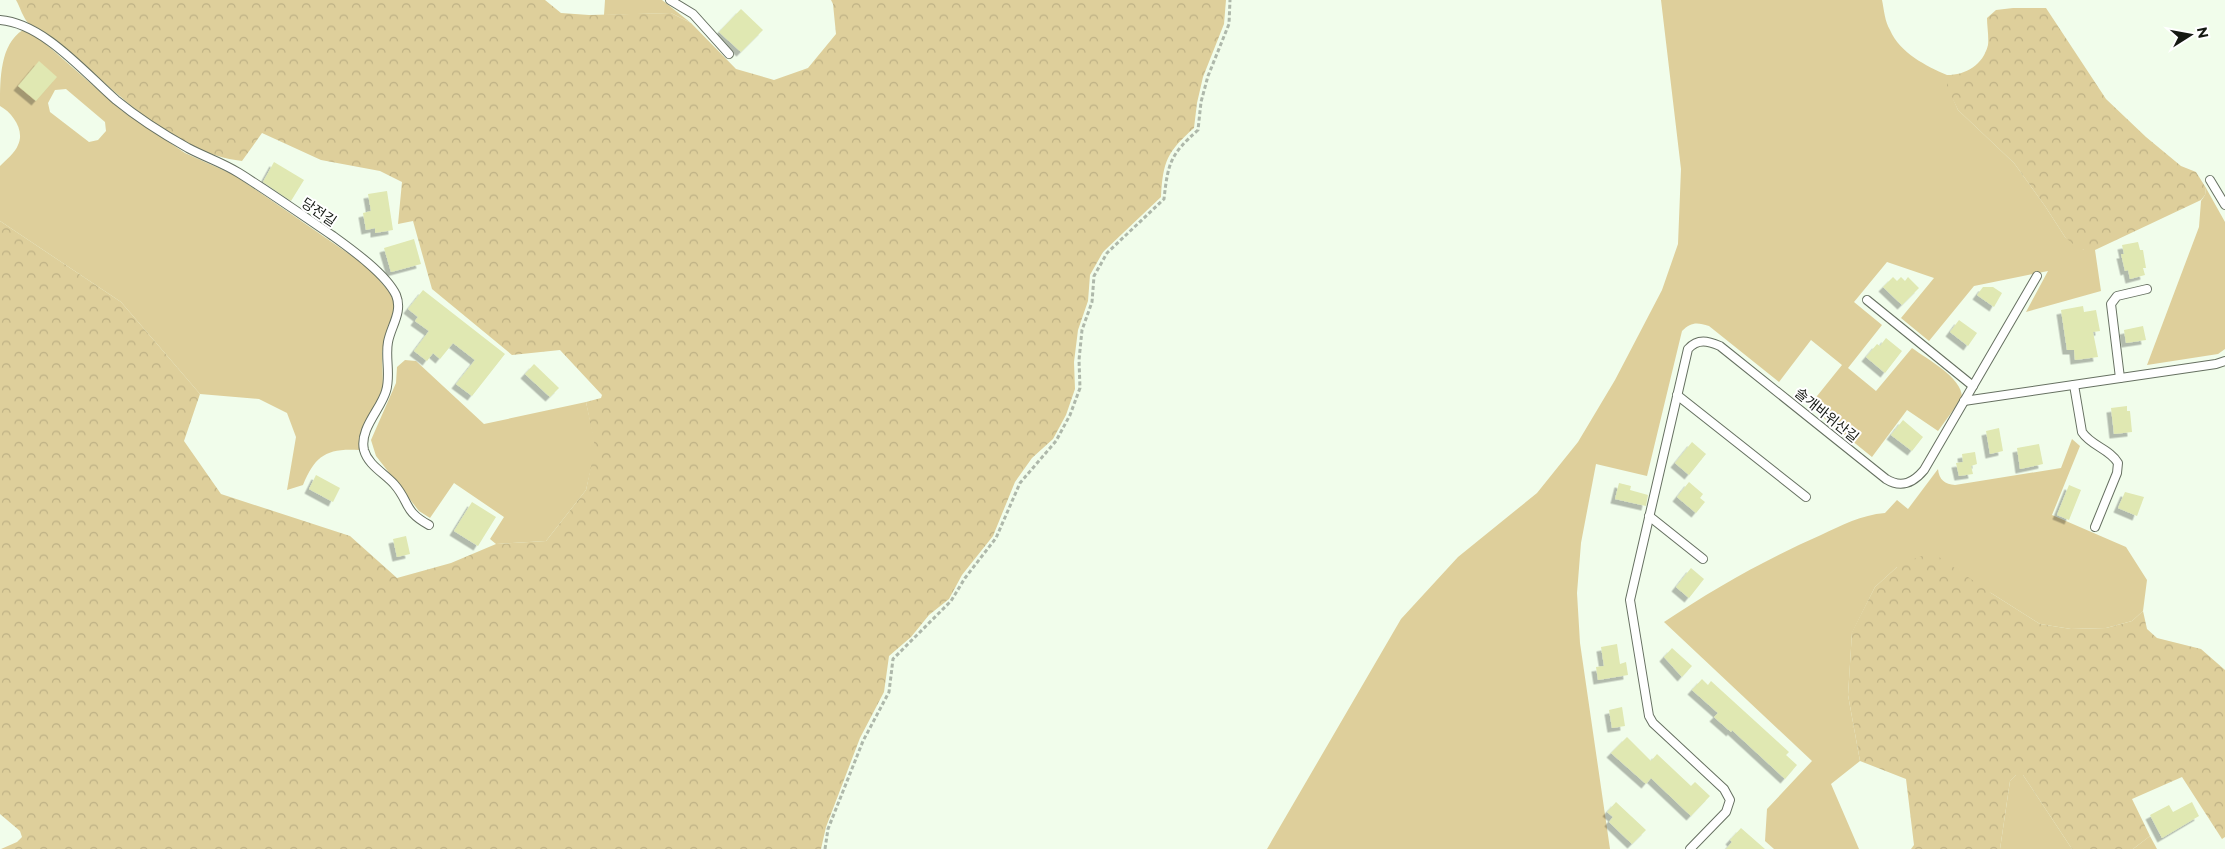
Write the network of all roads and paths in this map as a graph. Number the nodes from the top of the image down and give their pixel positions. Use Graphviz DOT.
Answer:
graph roads {
  1 [pos="670,0"];
  2 [pos="1230,0"];
  3 [pos="0,20"];
  4 [pos="729,54"];
  5 [pos="2210,180"];
  6 [pos="2225,205"];
  7 [pos="2037,276"];
  8 [pos="2147,289"];
  9 [pos="1867,300"];
  10 [pos="2225,361"];
  11 [pos="2120,378"];
  12 [pos="2074,385"];
  13 [pos="1973,386"];
  14 [pos="1677,395"];
  15 [pos="1964,401"];
  16 [pos="1806,498"];
  17 [pos="1649,516"];
  18 [pos="429,525"];
  19 [pos="2096,527"];
  20 [pos="1703,559"];
  21 [pos="825,849"];
  22 [pos="1690,849"];
  1 -- 4 [label="lane"];
  2 -- 21 [label="path"];
  3 -- 18 [label="lane, 당전길"];
  5 -- 6 [label="lane"];
  7 -- 13 [label="lane, 솔개바위산길"];
  8 -- 11 [label="lane"];
  9 -- 13 [label="lane"];
  10 -- 11 [label="lane"];
  11 -- 12 [label="lane"];
  12 -- 15 [label="lane"];
  12 -- 19 [label="lane"];
  13 -- 15 [label="lane, 솔개바위산길"];
  14 -- 15 [label="lane, 솔개바위산길"];
  14 -- 16 [label="lane"];
  14 -- 17 [label="lane, 솔개바위산길"];
  17 -- 20 [label="lane"];
  17 -- 22 [label="lane, 솔개바위산길"];
}
